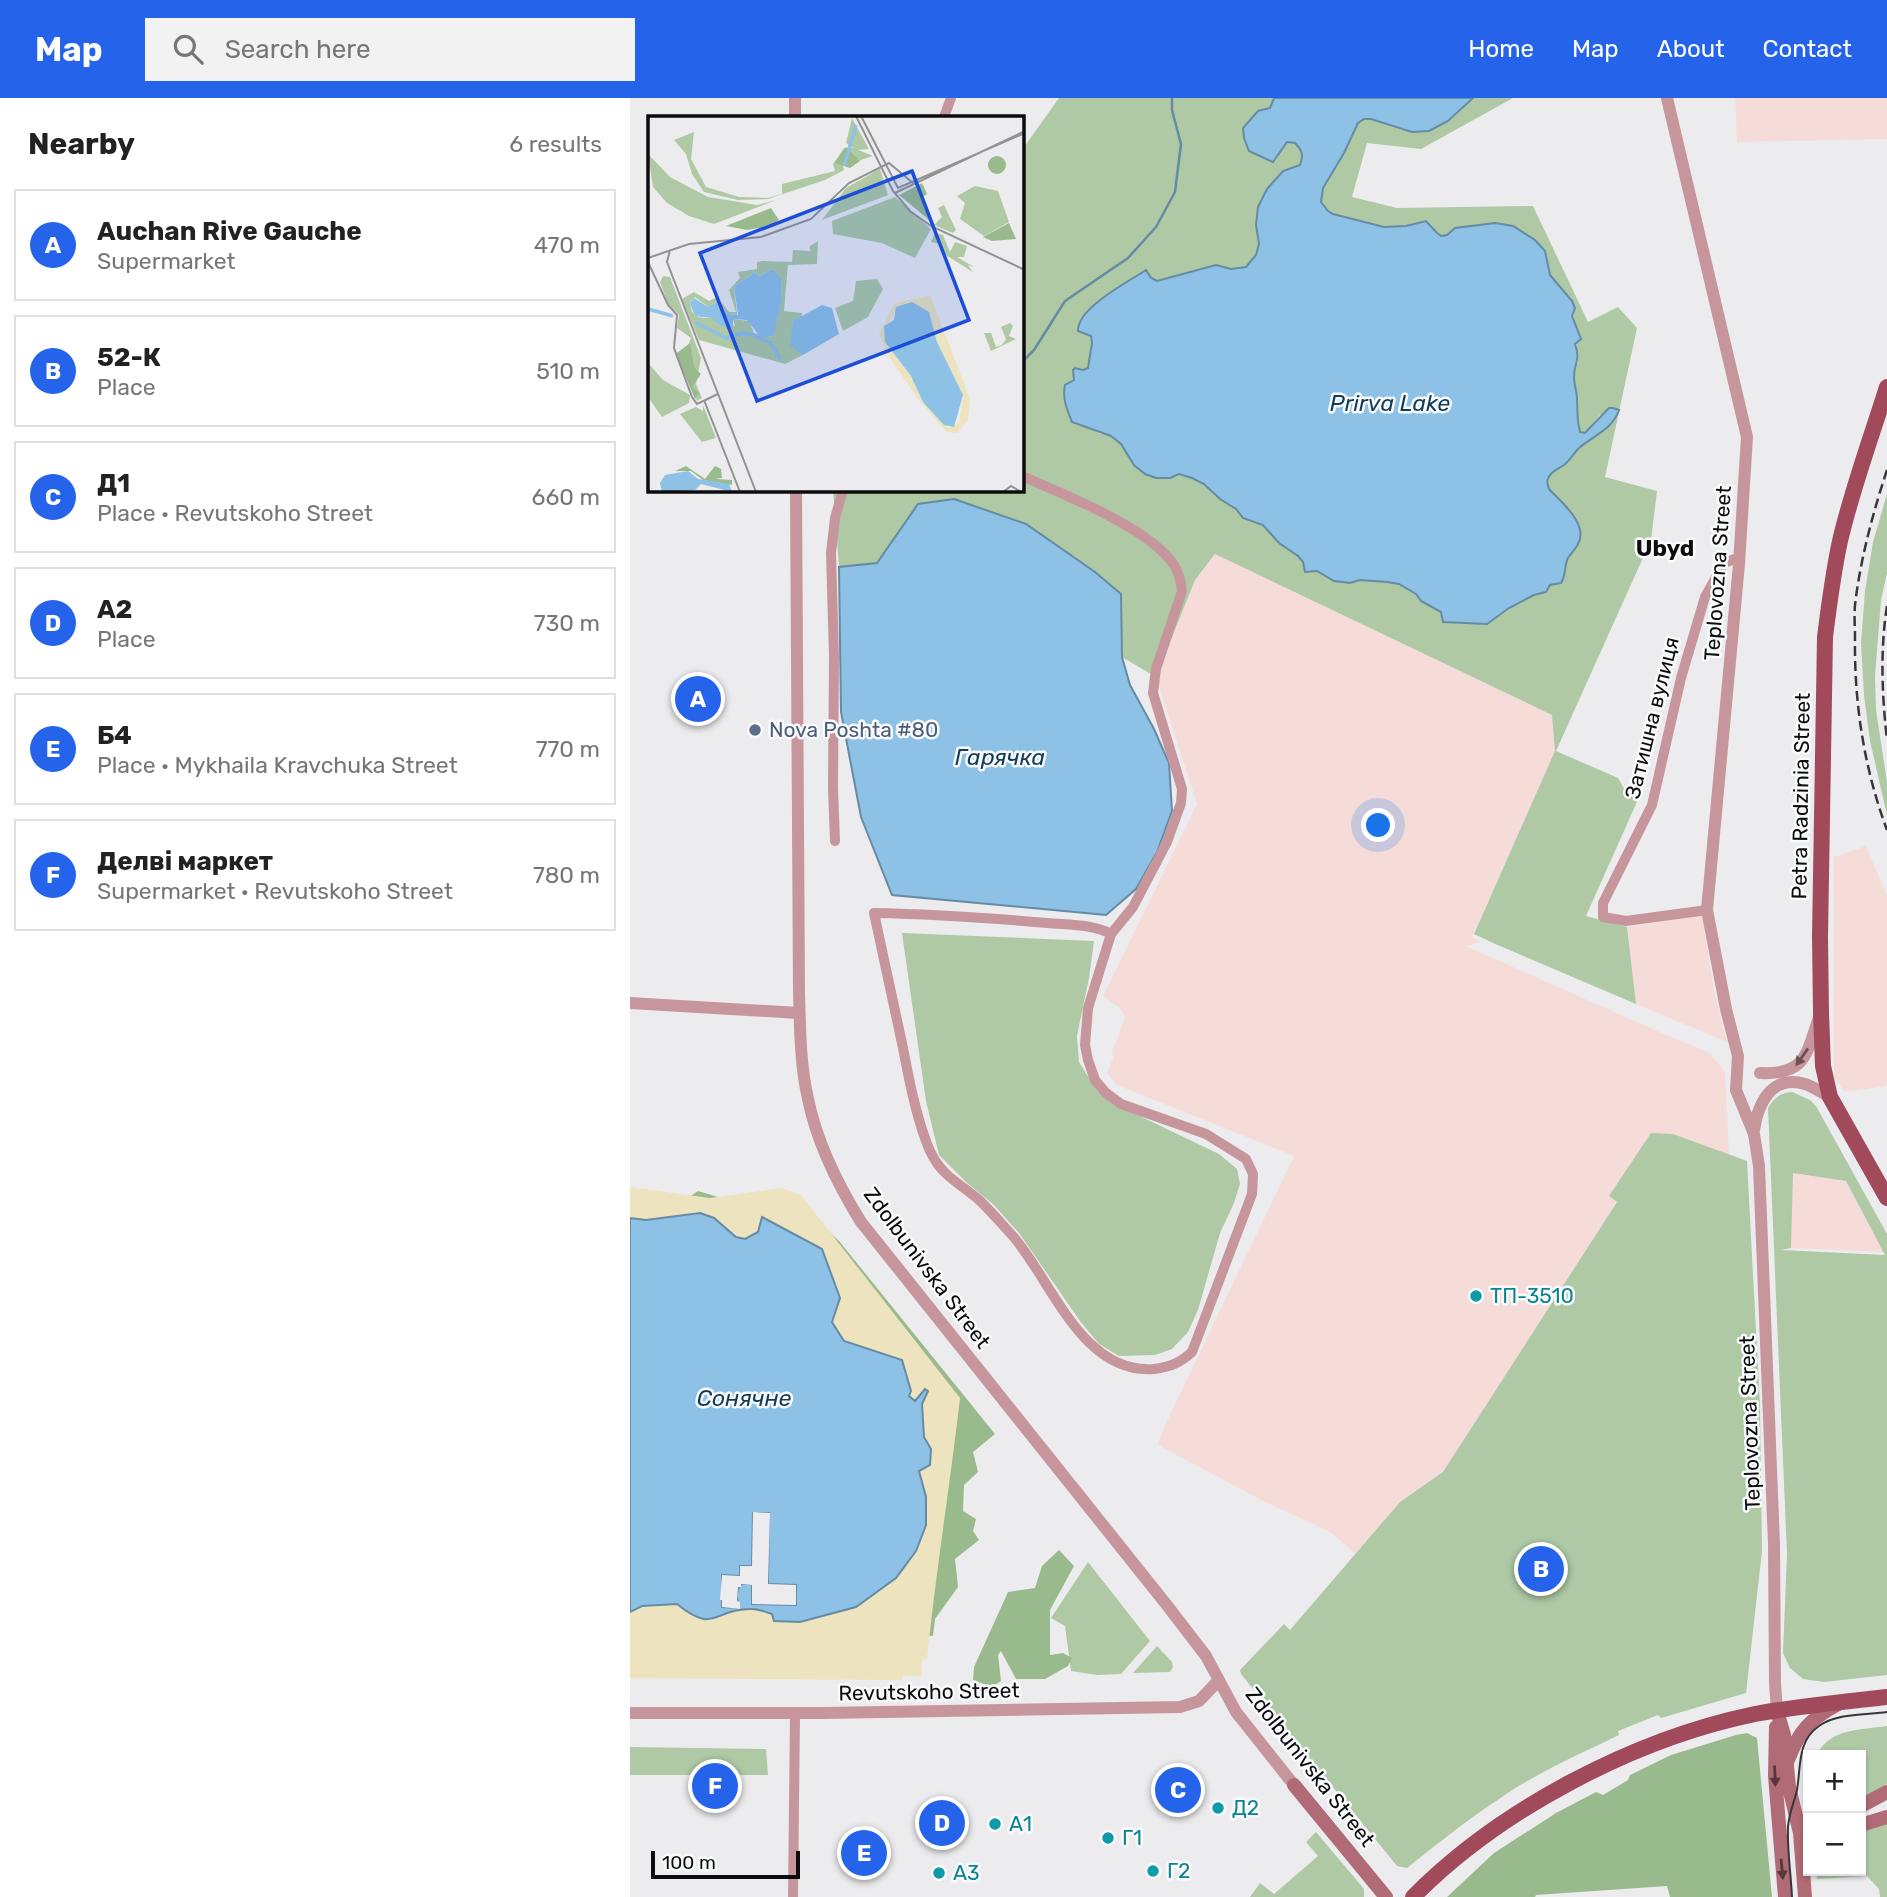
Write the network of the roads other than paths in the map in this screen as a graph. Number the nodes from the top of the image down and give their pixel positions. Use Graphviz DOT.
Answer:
graph roads {
  1 [pos="795,98"];
  2 [pos="951,98"];
  3 [pos="1667,98"];
  4 [pos="795,116"];
  5 [pos="944,116"];
  6 [pos="1887,387"];
  7 [pos="1024,477"];
  8 [pos="796,492"];
  9 [pos="843,492"];
  10 [pos="1740,557"];
  11 [pos="835,841"];
  12 [pos="1707,910"];
  13 [pos="1111,934"];
  14 [pos="630,1003"];
  15 [pos="800,1013"];
  16 [pos="1821,1013"];
  17 [pos="1738,1056"];
  18 [pos="1758,1072"];
  19 [pos="1736,1085"];
  20 [pos="1766,1095"];
  21 [pos="1830,1097"];
  22 [pos="1741,1098"];
  23 [pos="1754,1134"];
  24 [pos="1887,1198"];
  25 [pos="1219,1680"];
  26 [pos="1887,1688"];
  27 [pos="1887,1697"];
  28 [pos="1841,1702"];
  29 [pos="1777,1711"];
  30 [pos="630,1713"];
  31 [pos="795,1713"];
  32 [pos="1787,1761"];
  33 [pos="1294,1785"];
  34 [pos="1790,1787"];
  35 [pos="1887,1792"];
  36 [pos="1866,1803"];
  37 [pos="1803,1804"];
  38 [pos="1887,1817"];
  39 [pos="1866,1823"];
  40 [pos="1803,1828"];
  41 [pos="1803,1831"];
  42 [pos="1780,1841"];
  43 [pos="1806,1876"];
  44 [pos="793,1897"];
  45 [pos="1386,1897"];
  46 [pos="1413,1897"];
  47 [pos="1785,1897"];
  48 [pos="1805,1897"];
  1 -- 4 [label="street"];
  2 -- 5 [label="street"];
  3 -- 10 [label="street, Teplovozna Street"];
  6 -- 16 [label="main road, Petra Radzinia Street"];
  7 -- 13 [label="street"];
  8 -- 15 [label="street, Zdolbunivska Street"];
  9 -- 11 [label="street"];
  10 -- 12 [label="street, Teplovozna Street"];
  10 -- 12 [label="street, Затишна вулиця"];
  12 -- 17 [label="street, Teplovozna Street"];
  13 -- 13 [label="street"];
  14 -- 15 [label="street"];
  15 -- 25 [label="street, Zdolbunivska Street"];
  16 -- 18 [label="street, one-way"];
  16 -- 21 [label="main road, Petra Radzinia Street"];
  17 -- 18 [label="street"];
  17 -- 19 [label="street, Teplovozna Street"];
  18 -- 19 [label="street"];
  18 -- 20 [label="street"];
  19 -- 22 [label="street"];
  20 -- 21 [label="street"];
  20 -- 22 [label="street"];
  20 -- 23 [label="street, Teplovozna Street"];
  21 -- 24 [label="main road, Petra Radzinia Street"];
  22 -- 23 [label="street, Teplovozna Street"];
  23 -- 29 [label="street, Teplovozna Street"];
  25 -- 31 [label="street, Revutskoho Street"];
  25 -- 33 [label="street, Zdolbunivska Street"];
  26 -- 29 [label="main road"];
  27 -- 28 [label="main road"];
  28 -- 29 [label="main road"];
  28 -- 32 [label="main road"];
  29 -- 32 [label="main road"];
  29 -- 42 [label="main road, one-way"];
  29 -- 46 [label="main road"];
  30 -- 31 [label="street, Revutskoho Street"];
  31 -- 44 [label="street"];
  32 -- 34 [label="main road"];
  33 -- 45 [label="main road, Zdolbunivska Street"];
  34 -- 37 [label="main road"];
  34 -- 40 [label="main road"];
  35 -- 36 [label="main road"];
  38 -- 39 [label="main road"];
  41 -- 42 [label="main road"];
  42 -- 47 [label="main road, one-way"];
  43 -- 48 [label="main road"];
}
